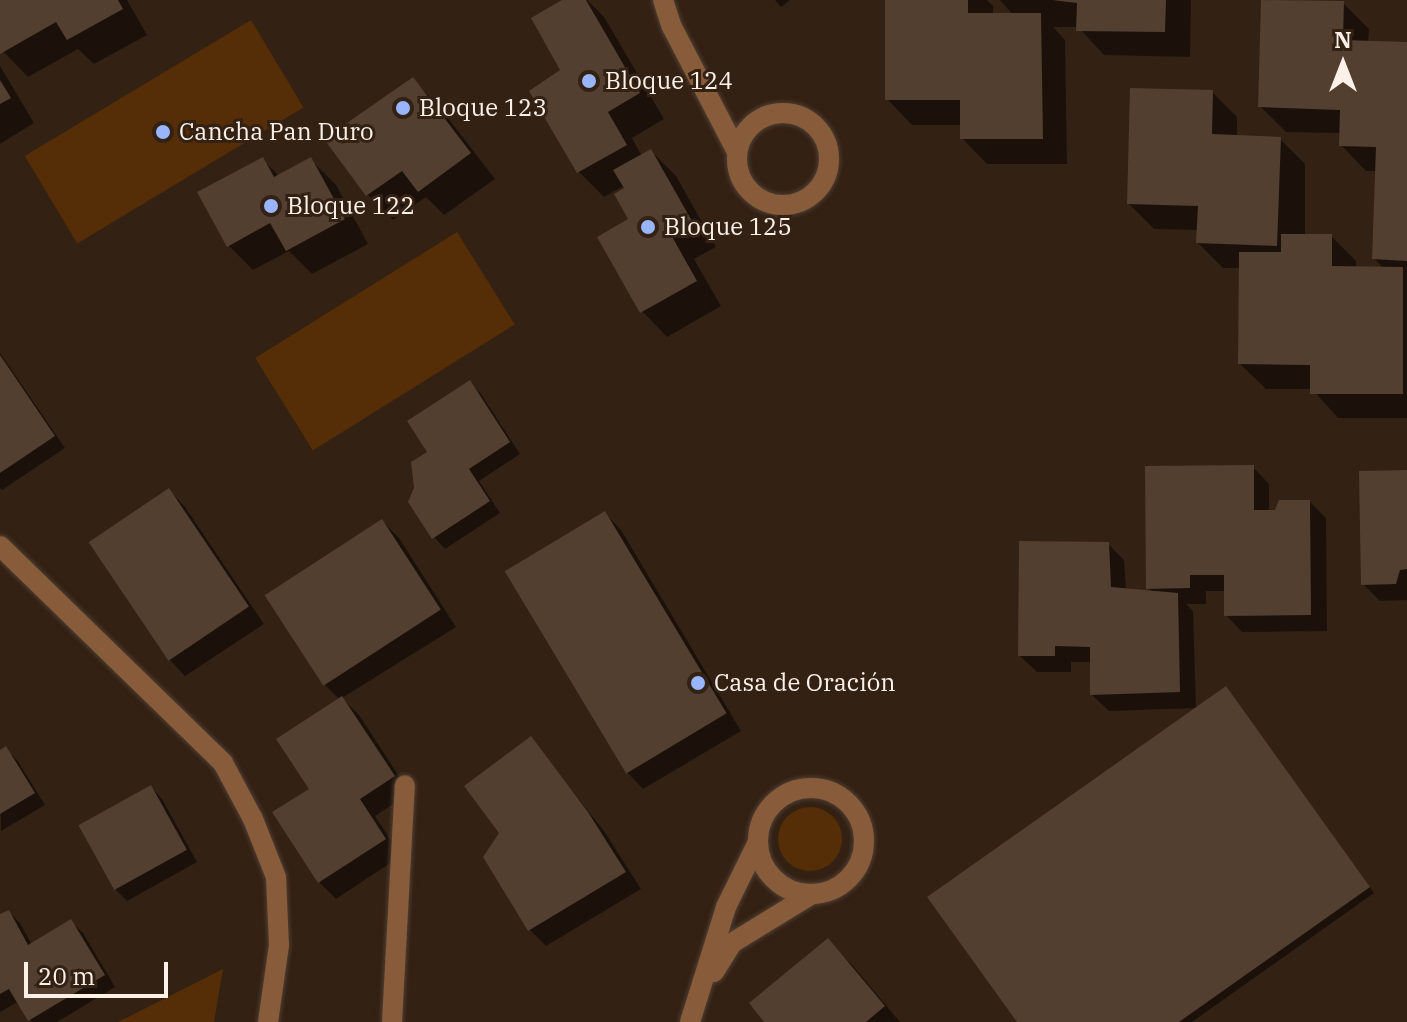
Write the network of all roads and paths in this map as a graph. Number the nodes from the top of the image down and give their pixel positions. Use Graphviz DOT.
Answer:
graph roads {
  1 [pos="663,0"];
  2 [pos="737,152"];
  3 [pos="0,546"];
  4 [pos="405,785"];
  5 [pos="758,842"];
  6 [pos="812,894"];
  7 [pos="693,1012"];
  8 [pos="268,1022"];
  9 [pos="392,1022"];
  1 -- 2 [label="street"];
  2 -- 2 [label="street"];
  3 -- 8 [label="street"];
  4 -- 9 [label="street"];
  5 -- 6 [label="street"];
  5 -- 6 [label="street"];
  5 -- 7 [label="street"];
  6 -- 7 [label="street"];
}
